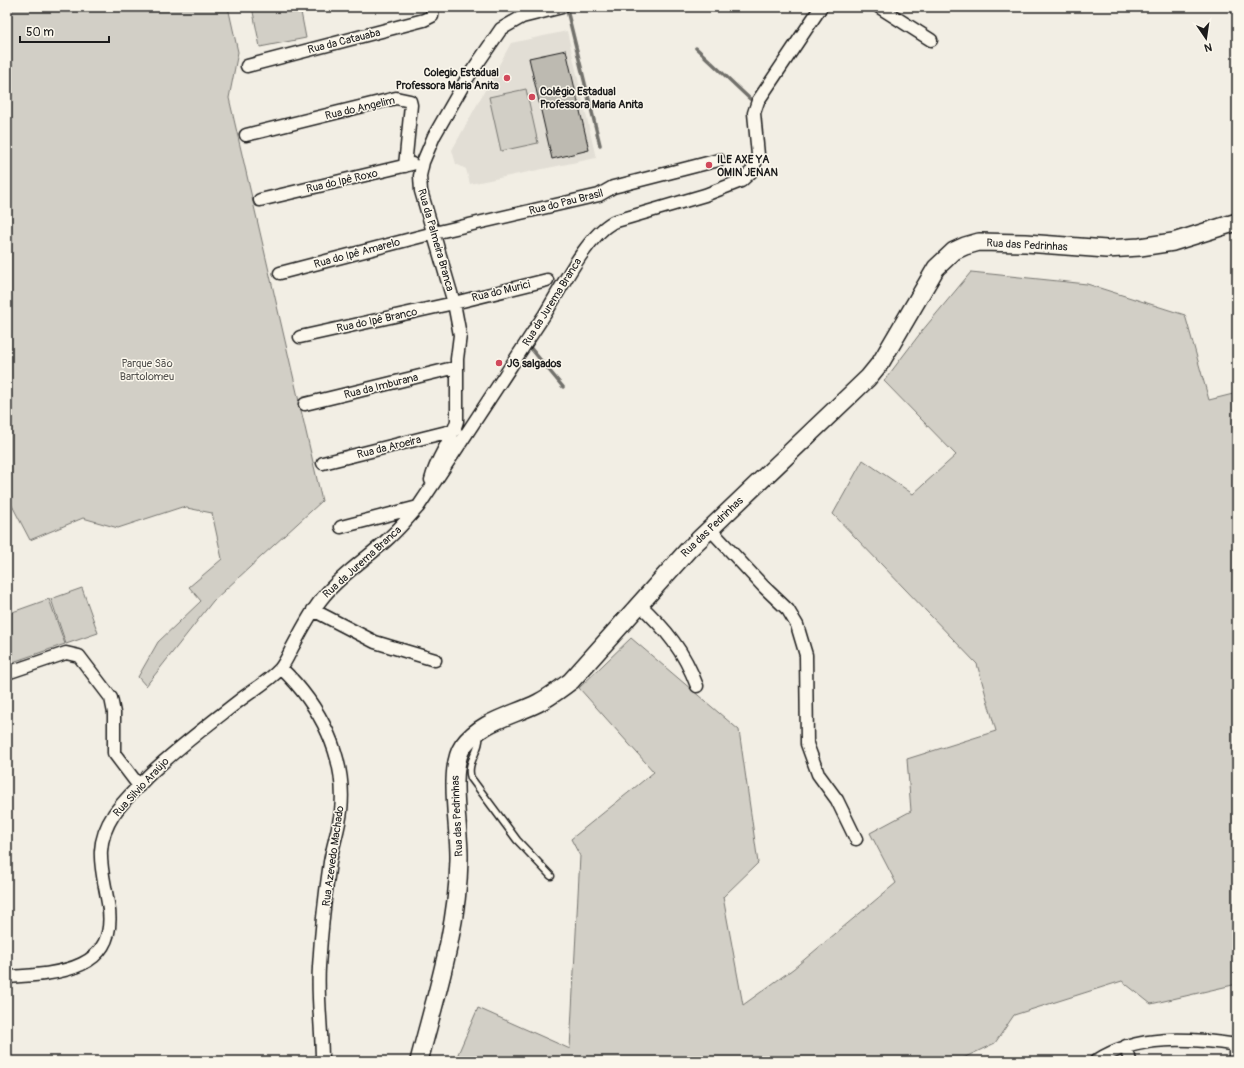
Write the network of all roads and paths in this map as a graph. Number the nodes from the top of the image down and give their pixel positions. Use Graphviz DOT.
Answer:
graph roads {
  1 [pos="562,7"];
  2 [pos="820,7"];
  3 [pos="879,7"];
  4 [pos="433,8"];
  5 [pos="520,12"];
  6 [pos="931,40"];
  7 [pos="247,66"];
  8 [pos="246,135"];
  9 [pos="719,160"];
  10 [pos="423,162"];
  11 [pos="405,166"];
  12 [pos="260,200"];
  13 [pos="1237,222"];
  14 [pos="434,234"];
  15 [pos="280,273"];
  16 [pos="547,280"];
  17 [pos="454,303"];
  18 [pos="300,337"];
  19 [pos="457,367"];
  20 [pos="306,404"];
  21 [pos="454,430"];
  22 [pos="323,463"];
  23 [pos="429,491"];
  24 [pos="418,507"];
  25 [pos="341,527"];
  26 [pos="710,529"];
  27 [pos="638,604"];
  28 [pos="313,610"];
  29 [pos="435,660"];
  30 [pos="281,668"];
  31 [pos="7,673"];
  32 [pos="697,686"];
  33 [pos="479,730"];
  34 [pos="139,786"];
  35 [pos="856,839"];
  36 [pos="551,876"];
  37 [pos="7,977"];
  38 [pos="1236,1045"];
  39 [pos="1126,1046"];
  40 [pos="322,1061"];
  41 [pos="418,1061"];
  42 [pos="1096,1061"];
  43 [pos="1130,1061"];
  44 [pos="1235,1061"];
  1 -- 5 [label="street, Rua da Palmeira Branca"];
  2 -- 23 [label="street, Rua da Jurema Branca"];
  3 -- 6 [label="street"];
  4 -- 7 [label="street, Rua da Catauaba"];
  5 -- 10 [label="street, Rua da Palmeira Branca"];
  8 -- 11 [label="street, Rua do Angelim"];
  9 -- 14 [label="street, Rua do Pau Brasil"];
  10 -- 11 [label="street, Rua do Ipê Roxo"];
  10 -- 14 [label="street, Rua da Palmeira Branca"];
  11 -- 12 [label="street, Rua do Ipê Roxo"];
  13 -- 26 [label="main road, Rua das Pedrinhas"];
  14 -- 15 [label="street, Rua do Ipê Amarelo"];
  14 -- 17 [label="street, Rua da Palmeira Branca"];
  16 -- 17 [label="street, Rua do Murici"];
  17 -- 18 [label="street, Rua do Ipê Branco"];
  17 -- 19 [label="street, Rua da Palmeira Branca"];
  19 -- 20 [label="street, Rua da Imburana"];
  19 -- 21 [label="street, Rua da Palmeira Branca"];
  21 -- 22 [label="street, Rua da Aroeira"];
  21 -- 23 [label="street, Rua da Palmeira Branca"];
  23 -- 24 [label="street, Rua da Jurema Branca"];
  24 -- 25 [label="street"];
  24 -- 28 [label="street, Rua da Jurema Branca"];
  26 -- 27 [label="main road, Rua das Pedrinhas"];
  26 -- 35 [label="street"];
  27 -- 32 [label="street"];
  27 -- 33 [label="main road, Rua das Pedrinhas"];
  28 -- 29 [label="street"];
  28 -- 30 [label="street, Rua da Jurema Branca"];
  30 -- 34 [label="street, Rua Silvio Araújo"];
  30 -- 40 [label="street, Rua Azevedo Machado"];
  31 -- 34 [label="street"];
  33 -- 36 [label="lane"];
  33 -- 41 [label="main road, Rua das Pedrinhas"];
  34 -- 37 [label="street, Rua Silvio Araújo"];
  38 -- 39 [label="street"];
  38 -- 44 [label="street"];
  39 -- 42 [label="street"];
  39 -- 43 [label="street"];
}
